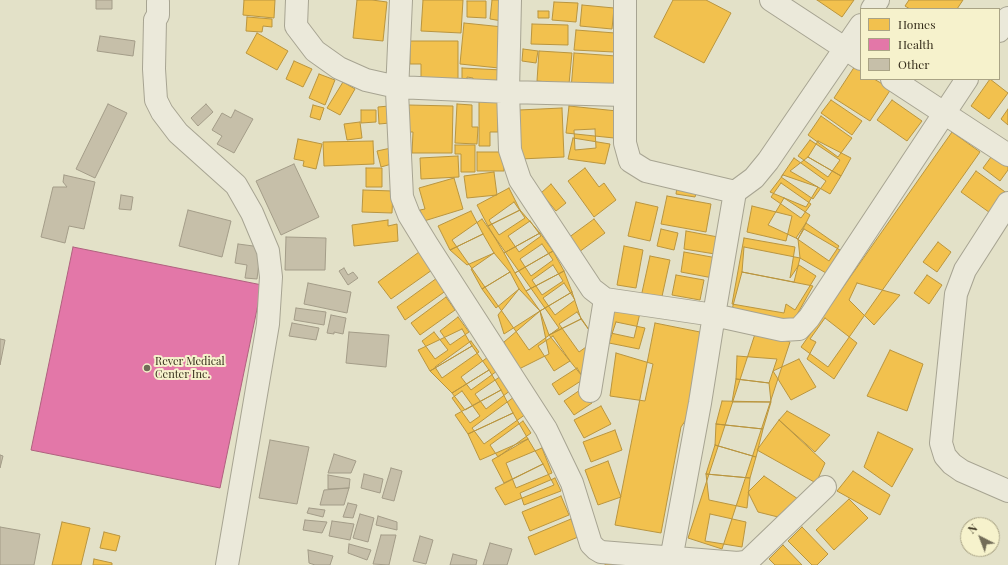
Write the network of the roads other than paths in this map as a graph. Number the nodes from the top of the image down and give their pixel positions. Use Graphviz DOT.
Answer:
graph roads {
  1 [pos="297,0"];
  2 [pos="401,0"];
  3 [pos="510,0"];
  4 [pos="625,0"];
  5 [pos="771,0"];
  6 [pos="158,2"];
  7 [pos="1008,18"];
  8 [pos="860,29"];
  9 [pos="1000,30"];
  10 [pos="853,54"];
  11 [pos="894,80"];
  12 [pos="966,80"];
  13 [pos="397,88"];
  14 [pos="508,92"];
  15 [pos="625,95"];
  16 [pos="944,113"];
  17 [pos="1008,155"];
  18 [pos="735,192"];
  19 [pos="1008,203"];
  20 [pos="605,299"];
  21 [pos="714,315"];
  22 [pos="590,391"];
  23 [pos="825,487"];
  24 [pos="1008,490"];
  25 [pos="671,561"];
  26 [pos="227,565"];
  1 -- 13 [label="street"];
  2 -- 13 [label="street"];
  3 -- 14 [label="street"];
  4 -- 15 [label="street"];
  5 -- 10 [label="street"];
  6 -- 26 [label="street"];
  7 -- 9 [label="street"];
  8 -- 10 [label="street"];
  10 -- 18 [label="street"];
  11 -- 16 [label="street"];
  12 -- 16 [label="street"];
  13 -- 14 [label="street"];
  13 -- 25 [label="street"];
  14 -- 15 [label="street"];
  14 -- 20 [label="street"];
  15 -- 18 [label="street"];
  16 -- 17 [label="street"];
  16 -- 21 [label="street"];
  18 -- 21 [label="street"];
  19 -- 24 [label="street"];
  20 -- 21 [label="street"];
  20 -- 22 [label="street"];
  21 -- 25 [label="street"];
  23 -- 25 [label="street"];
}
